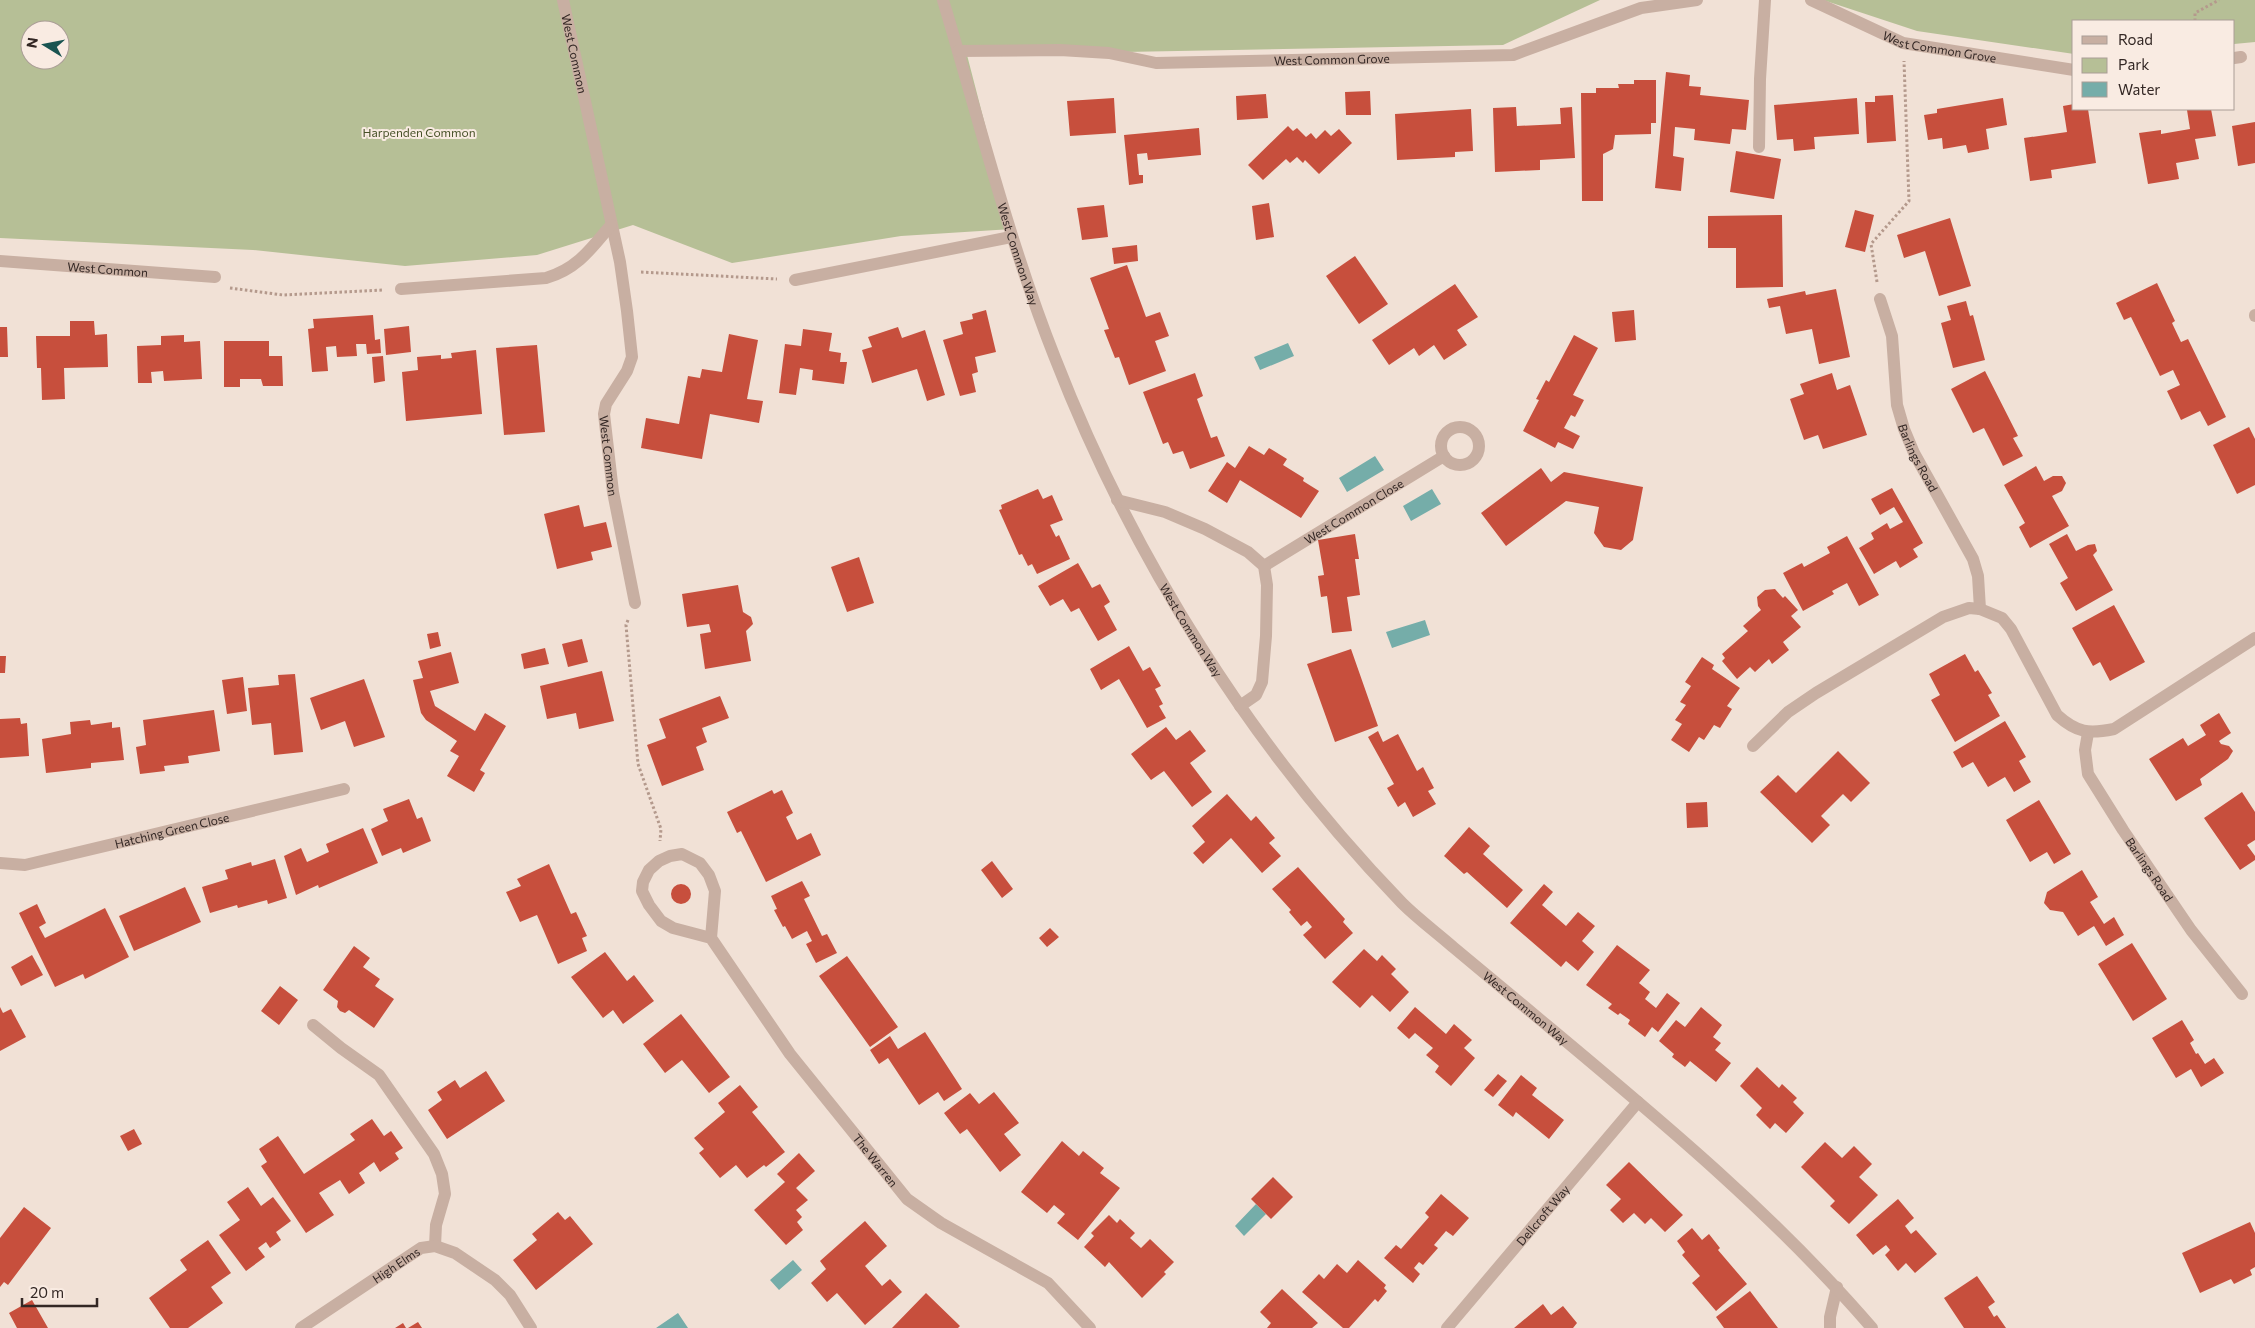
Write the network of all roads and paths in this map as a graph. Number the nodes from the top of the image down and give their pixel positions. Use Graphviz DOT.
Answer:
graph roads {
  1 [pos="563,0"];
  2 [pos="943,0"];
  3 [pos="1697,0"];
  4 [pos="1765,0"];
  5 [pos="1811,0"];
  6 [pos="2219,0"];
  7 [pos="2195,20"];
  8 [pos="1903,43"];
  9 [pos="958,51"];
  10 [pos="2072,70"];
  11 [pos="1759,147"];
  12 [pos="611,225"];
  13 [pos="1012,237"];
  14 [pos="0,261"];
  15 [pos="620,262"];
  16 [pos="215,277"];
  17 [pos="795,280"];
  18 [pos="401,289"];
  19 [pos="1880,299"];
  20 [pos="1444,456"];
  21 [pos="1117,500"];
  22 [pos="1264,566"];
  23 [pos="635,603"];
  24 [pos="1980,609"];
  25 [pos="2255,638"];
  26 [pos="1240,706"];
  27 [pos="2088,733"];
  28 [pos="1753,746"];
  29 [pos="344,789"];
  30 [pos="659,861"];
  31 [pos="0,862"];
  32 [pos="711,938"];
  33 [pos="2242,994"];
  34 [pos="314,1025"];
  35 [pos="1638,1102"];
  36 [pos="435,1246"];
  37 [pos="1837,1287"];
  38 [pos="301,1328"];
  39 [pos="531,1328"];
  40 [pos="1090,1328"];
  41 [pos="1447,1328"];
  42 [pos="1830,1328"];
  43 [pos="1872,1328"];
  1 -- 12 [label="street, West Common"];
  2 -- 9 [label="street, West Common Way"];
  3 -- 9 [label="street, West Common Grove"];
  4 -- 11 [label="street"];
  5 -- 8 [label="street, West Common Grove"];
  6 -- 7 [label="path"];
  8 -- 10 [label="street, West Common Grove"];
  8 -- 19 [label="path"];
  9 -- 13 [label="street, West Common Way"];
  12 -- 15 [label="street, West Common"];
  12 -- 18 [label="street"];
  13 -- 17 [label="street"];
  13 -- 21 [label="street, West Common Way"];
  14 -- 16 [label="street, West Common"];
  15 -- 17 [label="path"];
  15 -- 23 [label="street, West Common"];
  16 -- 18 [label="path"];
  19 -- 24 [label="street, Barlings Road"];
  20 -- 22 [label="street, West Common Close"];
  21 -- 22 [label="street"];
  21 -- 26 [label="street, West Common Way"];
  22 -- 26 [label="street"];
  23 -- 30 [label="path"];
  24 -- 27 [label="street"];
  24 -- 28 [label="street"];
  25 -- 27 [label="street"];
  26 -- 35 [label="street, West Common Way"];
  27 -- 33 [label="street, Barlings Road"];
  29 -- 31 [label="street, Hatching Green Close"];
  30 -- 32 [label="street"];
  30 -- 32 [label="street"];
  32 -- 40 [label="street, The Warren"];
  34 -- 36 [label="street"];
  35 -- 37 [label="street, West Common Way"];
  35 -- 41 [label="street, Dellcroft Way"];
  36 -- 38 [label="street, High Elms"];
  36 -- 39 [label="street, High Elms"];
  37 -- 42 [label="street"];
  37 -- 43 [label="street, West Common Way"];
}
